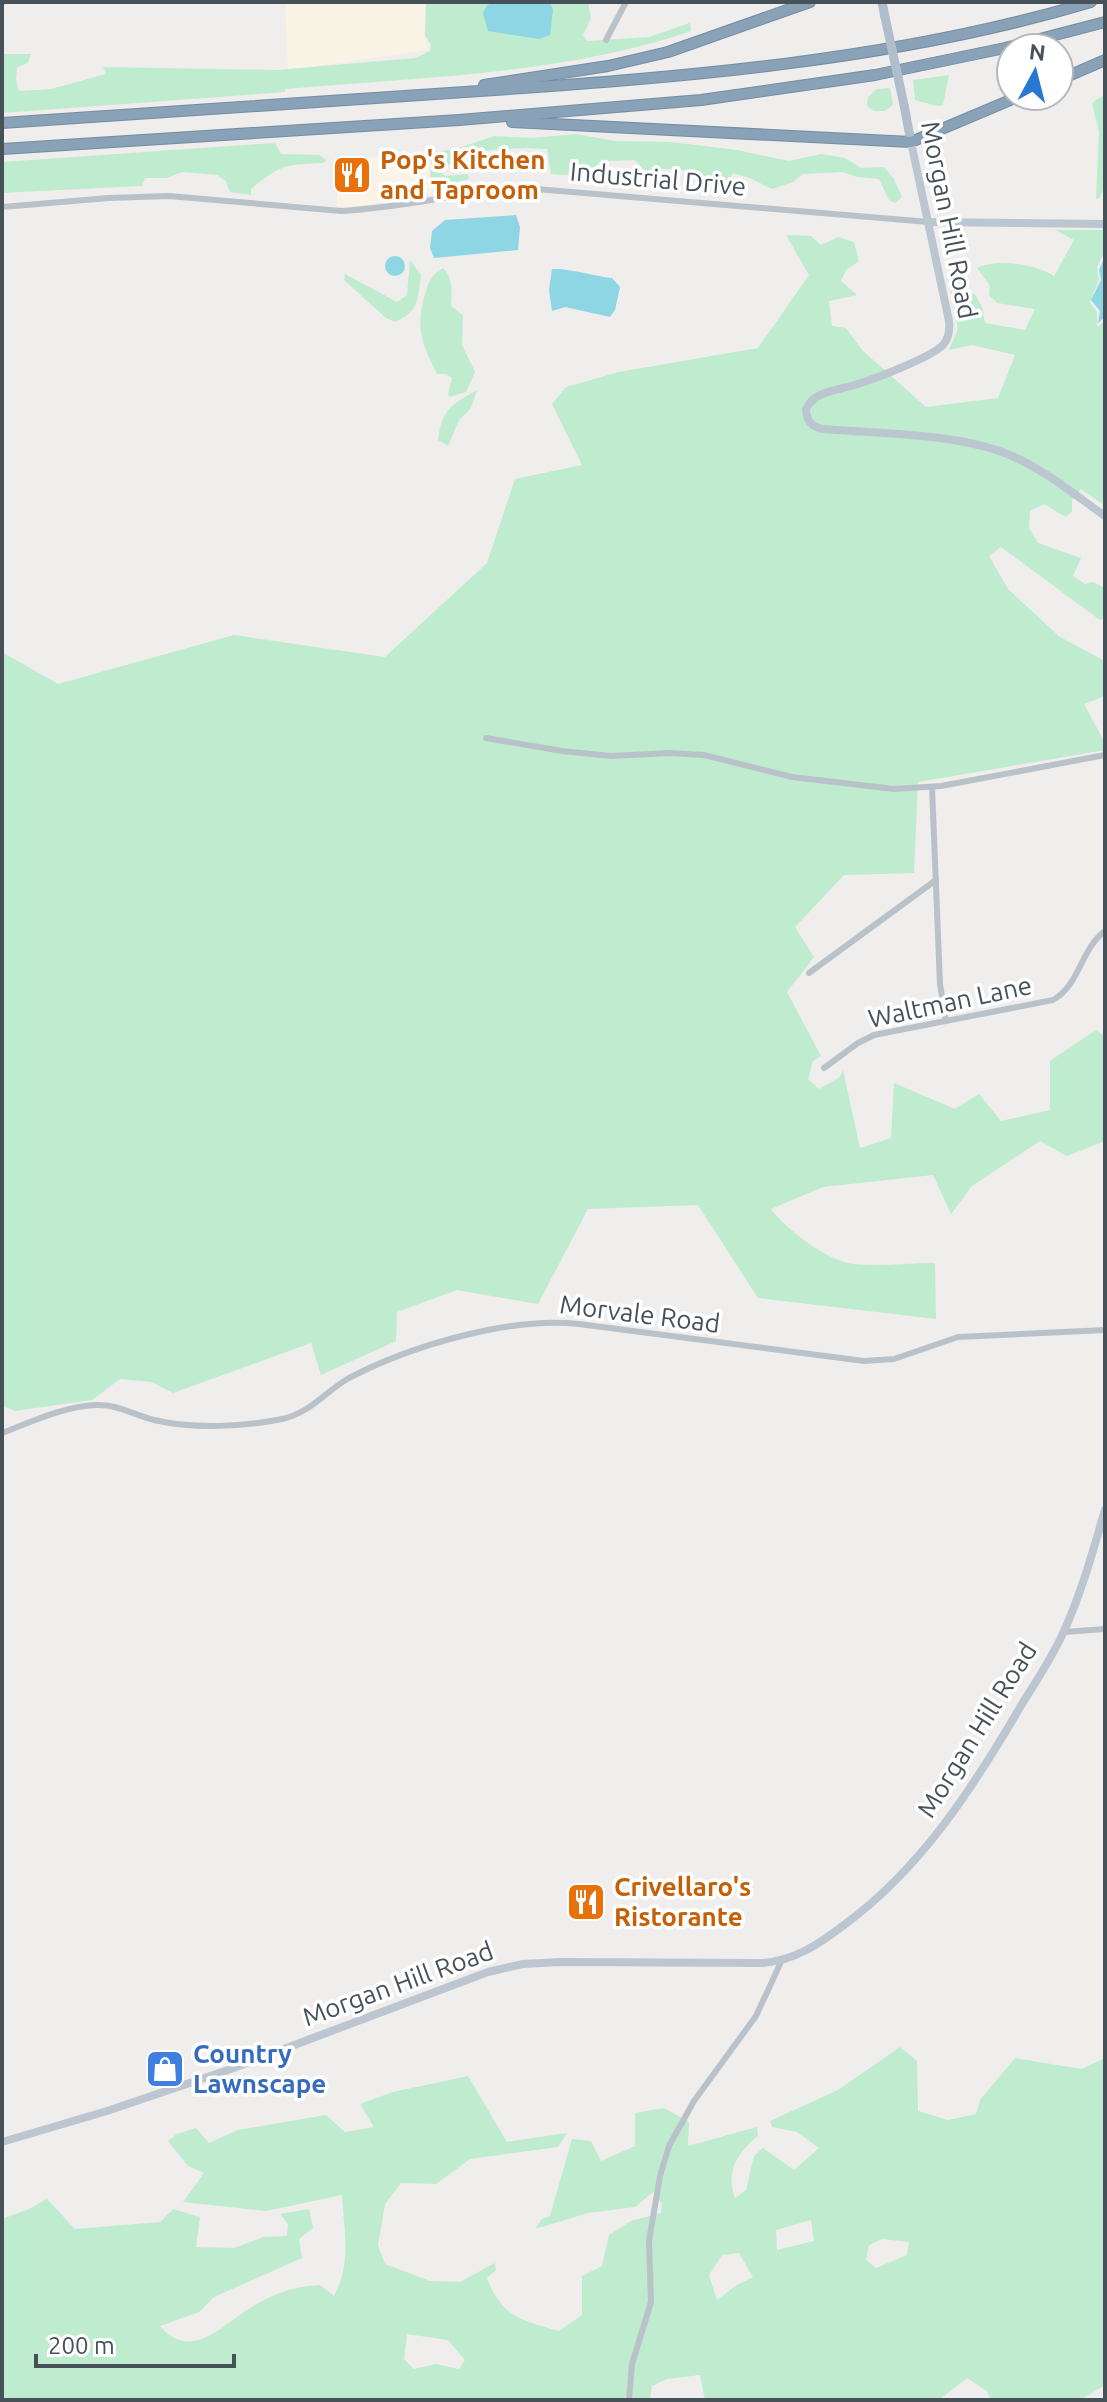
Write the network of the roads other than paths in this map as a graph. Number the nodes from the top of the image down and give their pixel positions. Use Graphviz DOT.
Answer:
graph roads {
  1 [pos="626,2"];
  2 [pos="810,2"];
  3 [pos="882,2"];
  4 [pos="1091,2"];
  5 [pos="1105,22"];
  6 [pos="606,40"];
  7 [pos="1105,60"];
  8 [pos="1075,73"];
  9 [pos="411,96"];
  10 [pos="995,107"];
  11 [pos="459,120"];
  12 [pos="2,123"];
  13 [pos="911,142"];
  14 [pos="2,149"];
  15 [pos="2,207"];
  16 [pos="929,222"];
  17 [pos="1105,224"];
  18 [pos="1105,516"];
  19 [pos="486,738"];
  20 [pos="1105,755"];
  21 [pos="932,787"];
  22 [pos="936,880"];
  23 [pos="1105,931"];
  24 [pos="809,973"];
  25 [pos="946,1021"];
  26 [pos="824,1068"];
  27 [pos="1105,1330"];
  28 [pos="2,1433"];
  29 [pos="1105,1510"];
  30 [pos="1105,1629"];
  31 [pos="1064,1632"];
  32 [pos="781,1962"];
  33 [pos="2,2142"];
  34 [pos="629,2400"];
  1 -- 6 [label="street"];
  2 -- 9 [label="highway"];
  3 -- 13 [label="main road, Morgan Hill Road, bridge"];
  4 -- 9 [label="highway"];
  5 -- 11 [label="highway"];
  7 -- 8 [label="highway"];
  9 -- 12 [label="highway"];
  10 -- 13 [label="highway"];
  11 -- 13 [label="highway"];
  11 -- 14 [label="highway"];
  13 -- 16 [label="main road, Morgan Hill Road"];
  15 -- 16 [label="street, Industrial Drive"];
  16 -- 17 [label="main road"];
  16 -- 18 [label="main road, Morgan Hill Road"];
  19 -- 21 [label="street"];
  20 -- 21 [label="street"];
  21 -- 22 [label="street"];
  22 -- 24 [label="street"];
  22 -- 25 [label="street"];
  23 -- 25 [label="street, Waltman Lane"];
  25 -- 26 [label="street, Waltman Lane"];
  27 -- 28 [label="street, Morvale Road"];
  29 -- 31 [label="main road, Morgan Hill Road"];
  30 -- 31 [label="street"];
  31 -- 32 [label="main road, Morgan Hill Road"];
  32 -- 33 [label="main road, Morgan Hill Road"];
  32 -- 34 [label="street"];
}
